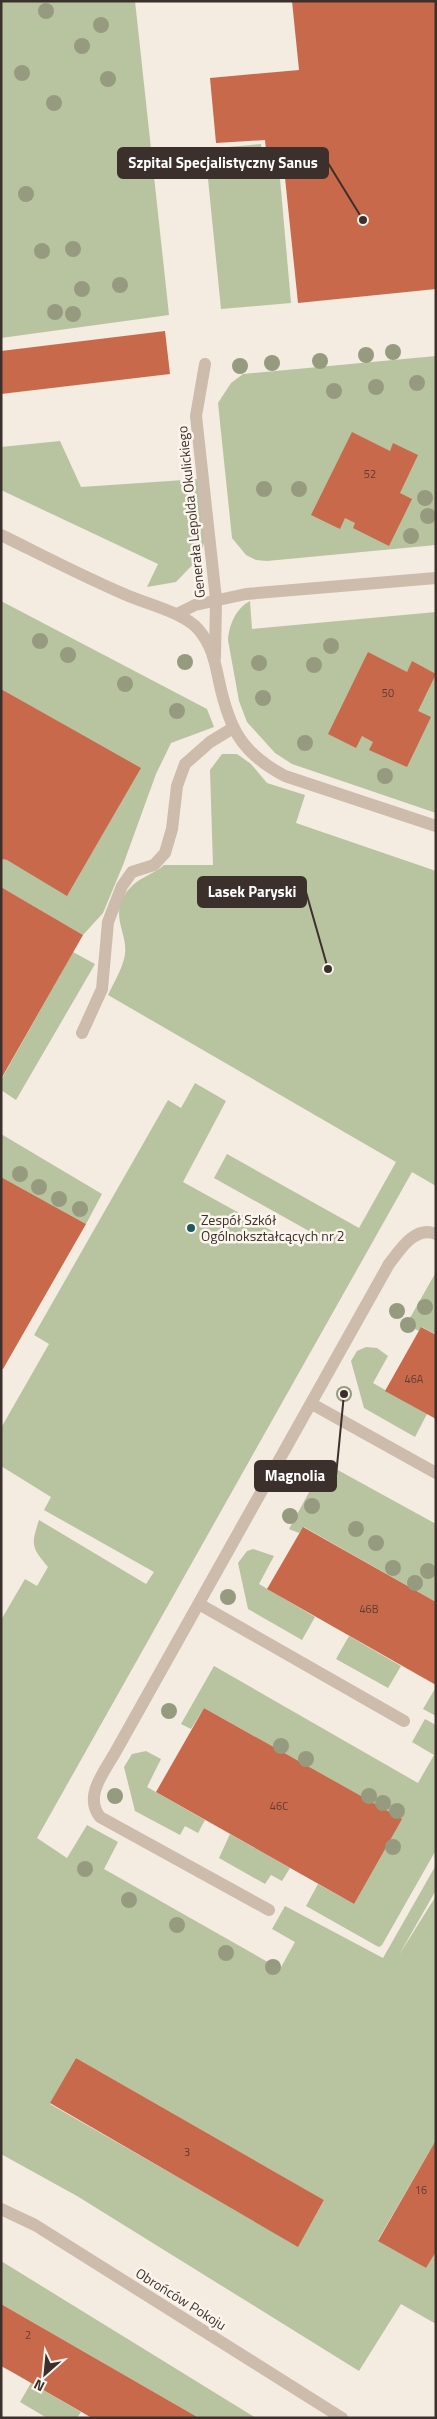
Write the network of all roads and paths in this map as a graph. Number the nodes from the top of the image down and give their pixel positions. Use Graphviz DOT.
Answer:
graph roads {
  1 [pos="204,364"];
  2 [pos="1,534"];
  3 [pos="436,578"];
  4 [pos="216,599"];
  5 [pos="177,614"];
  6 [pos="215,658"];
  7 [pos="233,728"];
  8 [pos="436,826"];
  9 [pos="82,1033"];
  10 [pos="436,1234"];
  11 [pos="312,1404"];
  12 [pos="436,1473"];
  13 [pos="199,1604"];
  14 [pos="404,1721"];
  15 [pos="269,1910"];
  16 [pos="1,2209"];
  17 [pos="342,2418"];
  1 -- 4 [label="street, Generała Lepolda Okulickiego"];
  2 -- 5 [label="street, Generała Lepolda Okulickiego"];
  3 -- 4 [label="street"];
  4 -- 5 [label="street"];
  4 -- 6 [label="street, Generała Lepolda Okulickiego"];
  5 -- 6 [label="street, Generała Lepolda Okulickiego"];
  6 -- 7 [label="street, Generała Lepolda Okulickiego"];
  7 -- 8 [label="street, Generała Lepolda Okulickiego"];
  7 -- 9 [label="street"];
  10 -- 11 [label="street"];
  11 -- 12 [label="street"];
  11 -- 13 [label="street"];
  13 -- 14 [label="street"];
  13 -- 15 [label="street"];
  16 -- 17 [label="street, Obrońców Pokoju"];
}
